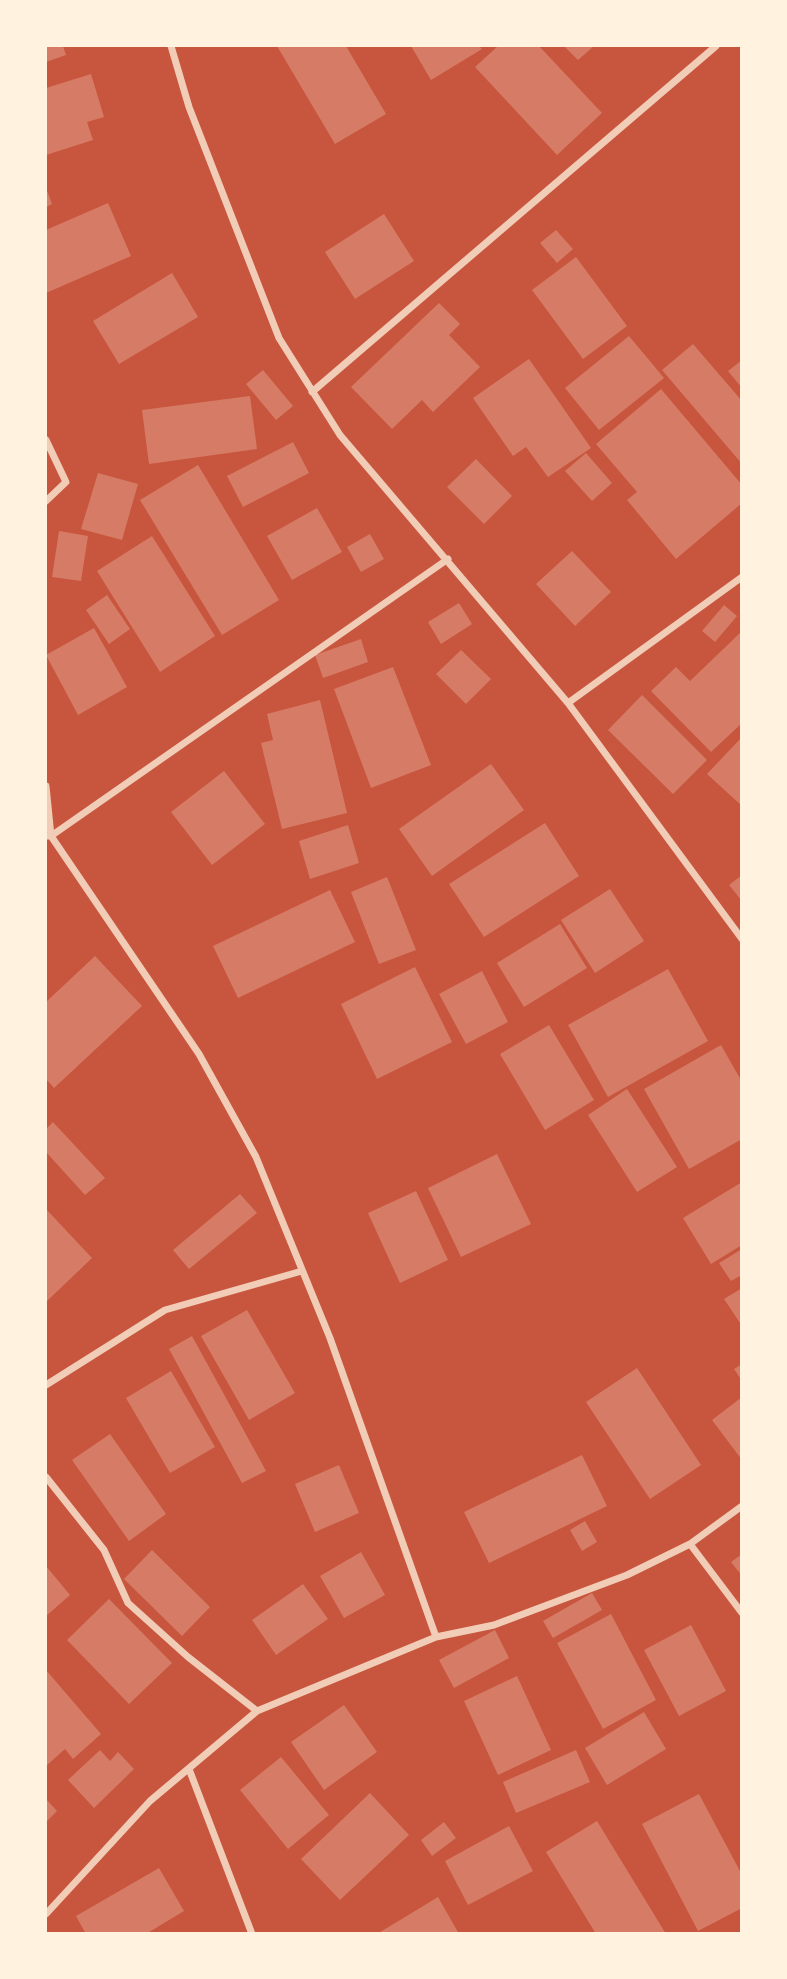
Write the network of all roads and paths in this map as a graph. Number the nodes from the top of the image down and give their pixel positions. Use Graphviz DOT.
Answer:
graph roads {
  1 [pos="171,46"];
  2 [pos="716,46"];
  3 [pos="313,392"];
  4 [pos="46,440"];
  5 [pos="46,501"];
  6 [pos="447,559"];
  7 [pos="741,577"];
  8 [pos="568,703"];
  9 [pos="46,786"];
  10 [pos="48,836"];
  11 [pos="741,939"];
  12 [pos="302,1271"];
  13 [pos="46,1385"];
  14 [pos="46,1477"];
  15 [pos="741,1506"];
  16 [pos="691,1544"];
  17 [pos="741,1613"];
  18 [pos="436,1637"];
  19 [pos="257,1711"];
  20 [pos="189,1769"];
  21 [pos="46,1914"];
  22 [pos="252,1934"];
  1 -- 3 [label="street"];
  2 -- 3 [label="street"];
  3 -- 6 [label="street"];
  4 -- 5 [label="street"];
  6 -- 8 [label="street"];
  6 -- 10 [label="street"];
  7 -- 8 [label="street"];
  8 -- 11 [label="street"];
  9 -- 10 [label="street"];
  10 -- 12 [label="street"];
  12 -- 13 [label="street"];
  12 -- 18 [label="street"];
  14 -- 19 [label="street"];
  15 -- 16 [label="street"];
  16 -- 17 [label="street"];
  16 -- 18 [label="street"];
  18 -- 19 [label="street"];
  19 -- 20 [label="street"];
  20 -- 21 [label="street"];
  20 -- 22 [label="street"];
}
